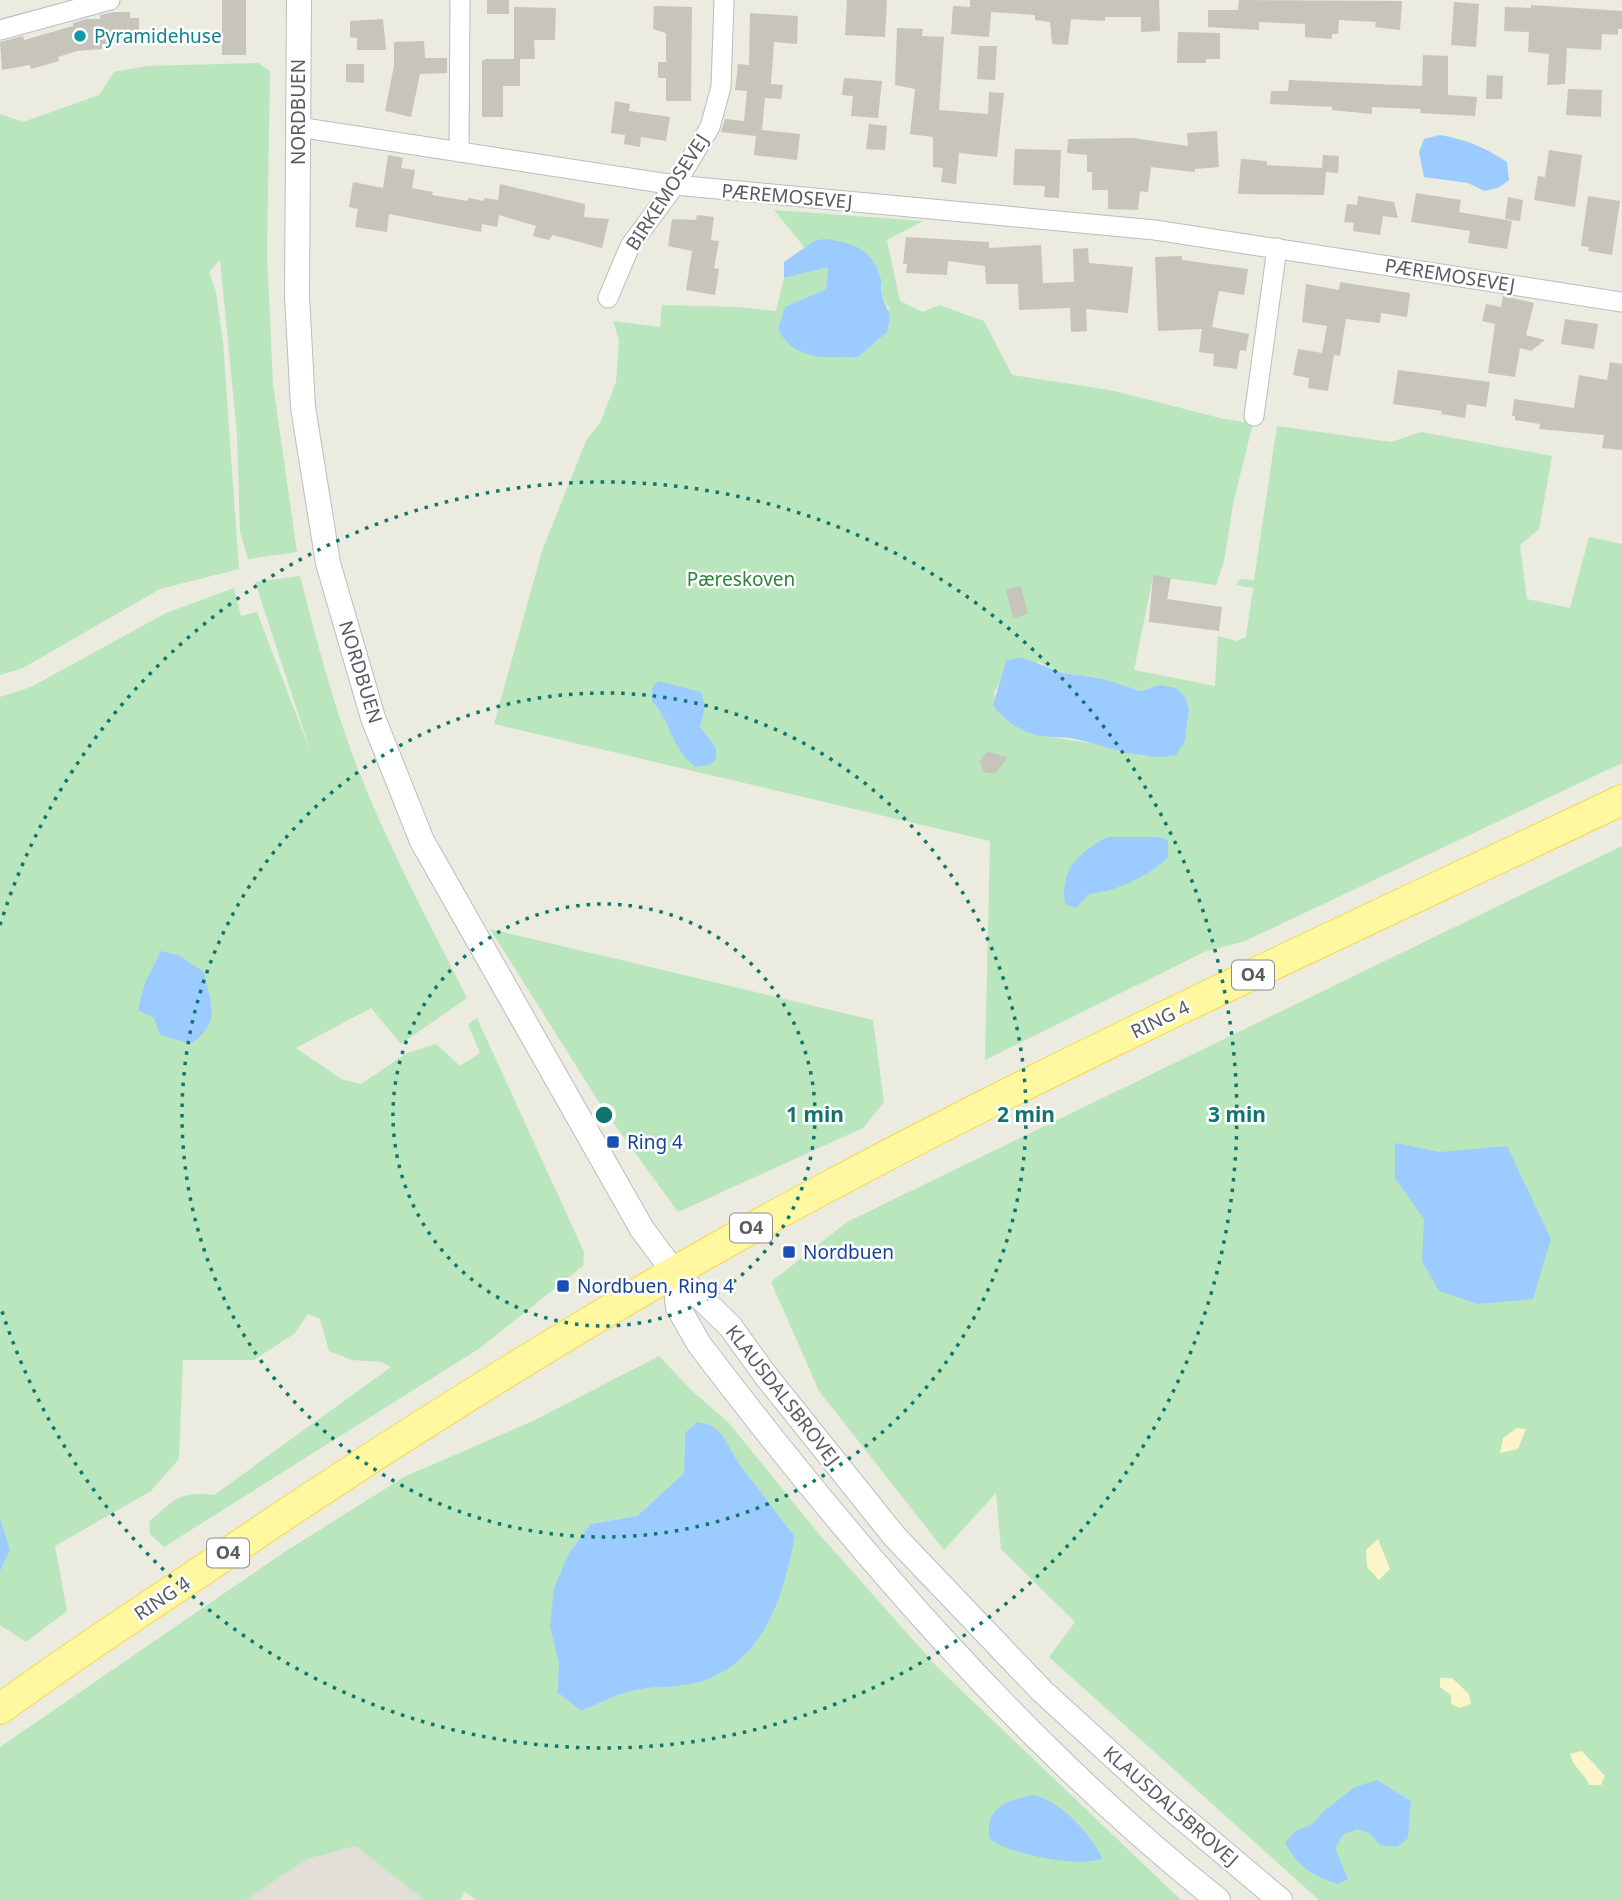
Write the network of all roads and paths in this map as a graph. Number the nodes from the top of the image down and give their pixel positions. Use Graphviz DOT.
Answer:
graph roads {
  1 [pos="110,0"];
  2 [pos="299,0"];
  3 [pos="460,0"];
  4 [pos="724,0"];
  5 [pos="0,30"];
  6 [pos="298,127"];
  7 [pos="459,152"];
  8 [pos="676,186"];
  9 [pos="1277,248"];
  10 [pos="608,298"];
  11 [pos="1622,302"];
  12 [pos="1254,416"];
  13 [pos="1622,800"];
  14 [pos="674,1272"];
  15 [pos="0,1709"];
  16 [pos="1218,1900"];
  17 [pos="1280,1900"];
  1 -- 5 [label="street"];
  2 -- 6 [label="street, NORDBUEN"];
  3 -- 7 [label="street"];
  4 -- 8 [label="street, BIRKEMOSEVEJ"];
  6 -- 7 [label="street, PÆREMOSEVEJ"];
  6 -- 14 [label="street, NORDBUEN"];
  7 -- 8 [label="street, PÆREMOSEVEJ"];
  8 -- 9 [label="street, PÆREMOSEVEJ"];
  8 -- 10 [label="street, BIRKEMOSEVEJ"];
  9 -- 11 [label="street, PÆREMOSEVEJ"];
  9 -- 12 [label="street"];
  13 -- 14 [label="main road, RING 4 / O4"];
  14 -- 15 [label="main road, RING 4 / O4"];
  14 -- 16 [label="street, KLAUSDALSBROVEJ"];
  14 -- 17 [label="street, KLAUSDALSBROVEJ"];
}
